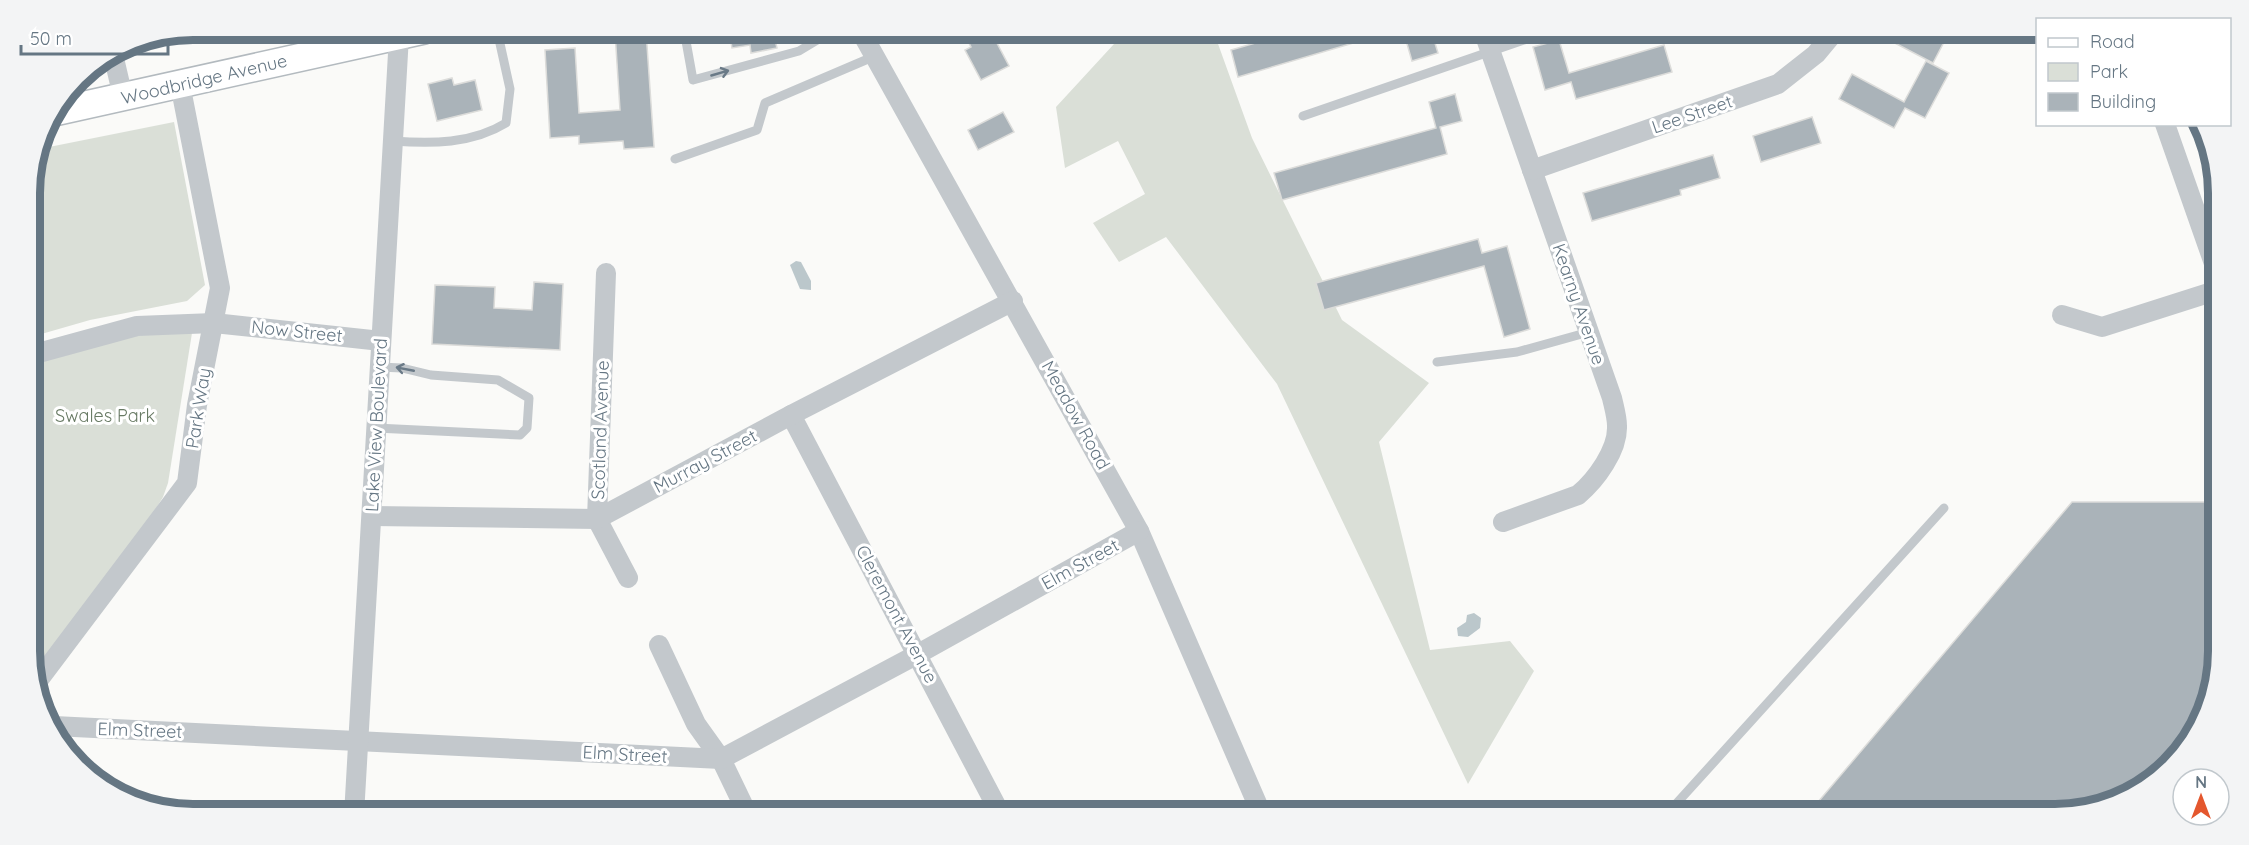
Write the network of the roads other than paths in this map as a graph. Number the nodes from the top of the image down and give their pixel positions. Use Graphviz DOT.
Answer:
graph roads {
  1 [pos="1487,40"];
  2 [pos="1521,40"];
  3 [pos="1828,40"];
  4 [pos="342,41"];
  5 [pos="411,41"];
  6 [pos="499,41"];
  7 [pos="686,41"];
  8 [pos="816,41"];
  9 [pos="867,41"];
  10 [pos="1490,50"];
  11 [pos="876,56"];
  12 [pos="115,62"];
  13 [pos="180,84"];
  14 [pos="123,97"];
  15 [pos="66,109"];
  16 [pos="1303,116"];
  17 [pos="2165,126"];
  18 [pos="393,141"];
  19 [pos="675,159"];
  20 [pos="1532,170"];
  21 [pos="2208,247"];
  22 [pos="606,273"];
  23 [pos="2208,293"];
  24 [pos="1013,301"];
  25 [pos="2062,315"];
  26 [pos="214,323"];
  27 [pos="1589,332"];
  28 [pos="381,340"];
  29 [pos="41,352"];
  30 [pos="1437,362"];
  31 [pos="379,367"];
  32 [pos="791,415"];
  33 [pos="376,428"];
  34 [pos="1944,508"];
  35 [pos="372,516"];
  36 [pos="597,519"];
  37 [pos="1503,522"];
  38 [pos="1139,531"];
  39 [pos="628,578"];
  40 [pos="659,645"];
  41 [pos="918,654"];
  42 [pos="42,675"];
  43 [pos="60,726"];
  44 [pos="360,739"];
  45 [pos="721,759"];
  46 [pos="355,804"];
  47 [pos="743,804"];
  48 [pos="995,804"];
  49 [pos="1257,804"];
  50 [pos="1676,804"];
  1 -- 10 [label="street, Kearny Avenue"];
  2 -- 10 [label="lane"];
  3 -- 20 [label="street, Lee Street"];
  4 -- 13 [label="main road, Woodbridge Avenue"];
  5 -- 18 [label="street, Lake View Boulevard"];
  6 -- 18 [label="lane"];
  7 -- 8 [label="lane, one-way"];
  9 -- 11 [label="street, Meadow Road"];
  10 -- 16 [label="lane"];
  10 -- 20 [label="street, Kearny Avenue"];
  11 -- 19 [label="lane"];
  11 -- 24 [label="street, Meadow Road"];
  12 -- 14 [label="street"];
  13 -- 14 [label="main road, Woodbridge Avenue"];
  13 -- 26 [label="street, Park Way"];
  14 -- 15 [label="main road, Woodbridge Avenue"];
  17 -- 21 [label="street"];
  18 -- 28 [label="street, Lake View Boulevard"];
  20 -- 27 [label="street, Kearny Avenue"];
  22 -- 36 [label="street, Scotland Avenue"];
  23 -- 25 [label="street"];
  24 -- 32 [label="street, Murray Street"];
  24 -- 38 [label="street, Meadow Road"];
  26 -- 28 [label="street, Now Street"];
  26 -- 29 [label="street, Now Street"];
  26 -- 42 [label="street, Park Way"];
  27 -- 30 [label="lane"];
  27 -- 37 [label="street, Kearny Avenue"];
  28 -- 31 [label="street, Lake View Boulevard"];
  31 -- 33 [label="street, Lake View Boulevard"];
  33 -- 31 [label="lane, one-way"];
  32 -- 36 [label="street, Murray Street"];
  32 -- 41 [label="street, Cleremont Avenue"];
  33 -- 35 [label="street, Lake View Boulevard"];
  34 -- 50 [label="lane"];
  35 -- 36 [label="street, Murray Street"];
  35 -- 44 [label="street, Lake View Boulevard"];
  36 -- 39 [label="street, Scotland Avenue"];
  38 -- 41 [label="street, Elm Street"];
  38 -- 49 [label="street, Meadow Road"];
  40 -- 45 [label="street"];
  41 -- 45 [label="street, Elm Street"];
  41 -- 48 [label="street, Cleremont Avenue"];
  43 -- 44 [label="street, Elm Street"];
  44 -- 45 [label="street, Elm Street"];
  44 -- 46 [label="street, Lake View Boulevard"];
  45 -- 47 [label="street"];
}
